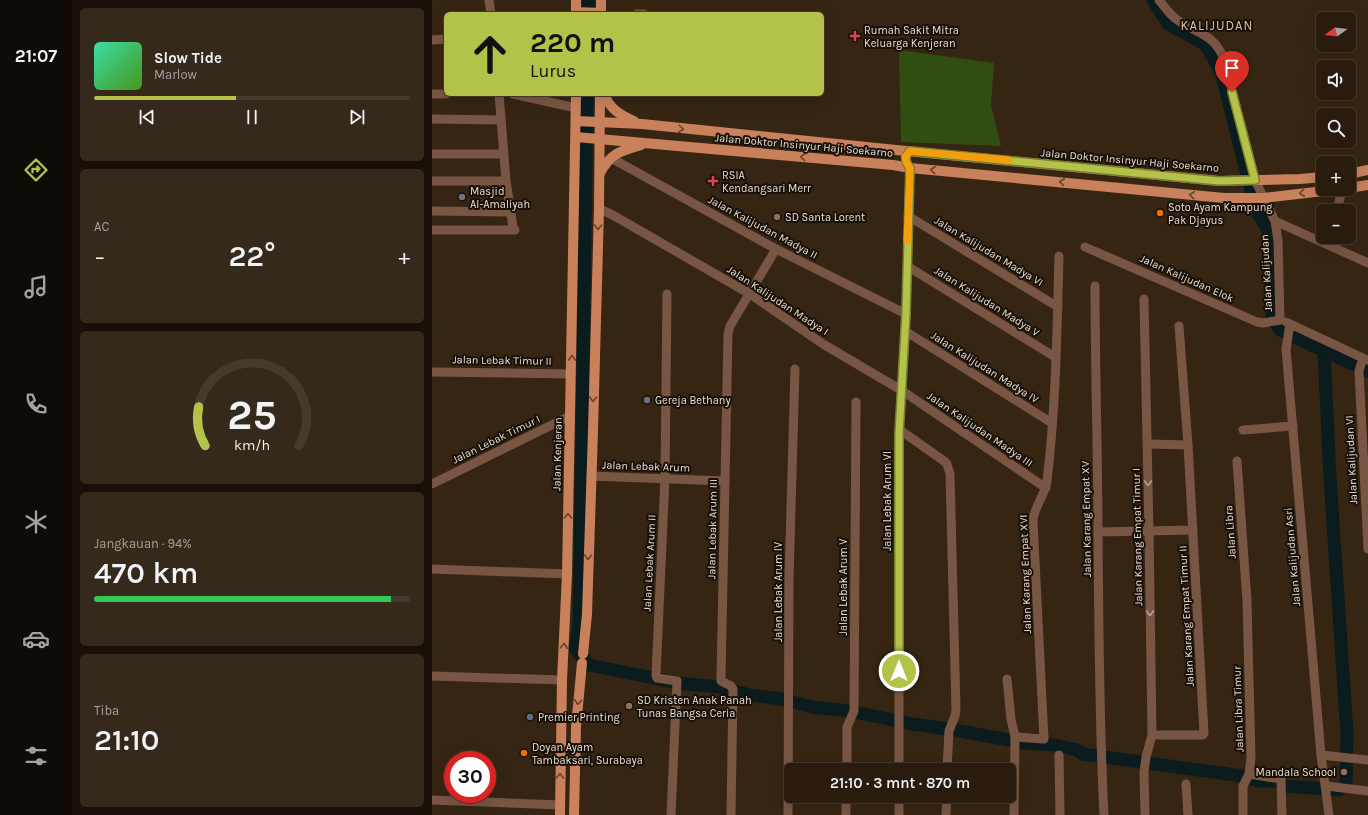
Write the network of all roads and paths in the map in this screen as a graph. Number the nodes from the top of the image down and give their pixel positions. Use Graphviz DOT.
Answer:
graph roads {
  1 [pos="489,0"];
  2 [pos="576,0"];
  3 [pos="601,0"];
  4 [pos="1159,0"];
  5 [pos="491,12"];
  6 [pos="578,12"];
  7 [pos="599,12"];
  8 [pos="444,39"];
  9 [pos="432,40"];
  10 [pos="432,94"];
  11 [pos="444,94"];
  12 [pos="499,96"];
  13 [pos="522,96"];
  14 [pos="576,96"];
  15 [pos="600,96"];
  16 [pos="605,96"];
  17 [pos="576,108"];
  18 [pos="432,119"];
  19 [pos="501,120"];
  20 [pos="578,121"];
  21 [pos="597,122"];
  22 [pos="642,124"];
  23 [pos="578,137"];
  24 [pos="598,139"];
  25 [pos="649,143"];
  26 [pos="896,150"];
  27 [pos="910,151"];
  28 [pos="432,154"];
  29 [pos="503,154"];
  30 [pos="611,158"];
  31 [pos="894,165"];
  32 [pos="910,168"];
  33 [pos="1368,170"];
  34 [pos="1356,173"];
  35 [pos="600,174"];
  36 [pos="1316,178"];
  37 [pos="1249,180"];
  38 [pos="432,181"];
  39 [pos="506,181"];
  40 [pos="1368,185"];
  41 [pos="1356,187"];
  42 [pos="1316,192"];
  43 [pos="1260,198"];
  44 [pos="599,209"];
  45 [pos="432,212"];
  46 [pos="511,212"];
  47 [pos="908,216"];
  48 [pos="1275,221"];
  49 [pos="432,230"];
  50 [pos="1316,236"];
  51 [pos="1333,244"];
  52 [pos="1085,247"];
  53 [pos="776,249"];
  54 [pos="1059,256"];
  55 [pos="1368,263"];
  56 [pos="907,266"];
  57 [pos="1095,286"];
  58 [pos="667,294"];
  59 [pos="750,294"];
  60 [pos="1144,299"];
  61 [pos="1058,307"];
  62 [pos="906,314"];
  63 [pos="1278,320"];
  64 [pos="1179,326"];
  65 [pos="905,331"];
  66 [pos="1288,331"];
  67 [pos="1055,357"];
  68 [pos="1364,360"];
  69 [pos="795,369"];
  70 [pos="432,372"];
  71 [pos="571,374"];
  72 [pos="901,390"];
  73 [pos="856,402"];
  74 [pos="570,416"];
  75 [pos="1052,423"];
  76 [pos="1293,426"];
  77 [pos="900,430"];
  78 [pos="1243,430"];
  79 [pos="1148,444"];
  80 [pos="1188,445"];
  81 [pos="1237,461"];
  82 [pos="591,476"];
  83 [pos="665,478"];
  84 [pos="725,481"];
  85 [pos="432,484"];
  86 [pos="1046,488"];
  87 [pos="1193,530"];
  88 [pos="1149,531"];
  89 [pos="1098,532"];
  90 [pos="1368,549"];
  91 [pos="432,569"];
  92 [pos="567,574"];
  93 [pos="1247,601"];
  94 [pos="432,676"];
  95 [pos="1007,679"];
  96 [pos="562,680"];
  97 [pos="1152,735"];
  98 [pos="1015,740"];
  99 [pos="1059,755"];
  100 [pos="1321,755"];
  101 [pos="1368,760"];
  102 [pos="846,763"];
  103 [pos="899,763"];
  104 [pos="948,763"];
  105 [pos="1248,777"];
  106 [pos="1186,784"];
  107 [pos="1326,789"];
  108 [pos="1368,791"];
  109 [pos="432,800"];
  110 [pos="846,803"];
  111 [pos="899,803"];
  112 [pos="947,803"];
  113 [pos="560,810"];
  114 [pos="574,815"];
  115 [pos="671,815"];
  116 [pos="731,815"];
  117 [pos="788,815"];
  118 [pos="846,815"];
  119 [pos="899,815"];
  120 [pos="946,815"];
  121 [pos="1014,815"];
  122 [pos="1060,815"];
  123 [pos="1104,815"];
  124 [pos="1145,815"];
  125 [pos="1188,815"];
  126 [pos="1243,815"];
  127 [pos="1282,815"];
  128 [pos="1329,815"];
  1 -- 5 [label="street"];
  2 -- 6 [label="main road"];
  3 -- 7 [label="main road"];
  4 -- 37 [label="street, Jalan Kalijudan"];
  8 -- 9 [label="street"];
  10 -- 11 [label="street"];
  12 -- 19 [label="street"];
  13 -- 17 [label="street"];
  14 -- 17 [label="main road, Jalan Kenjeran"];
  15 -- 21 [label="main road"];
  16 -- 22 [label="main road"];
  17 -- 20 [label="main road, Jalan Kenjeran"];
  18 -- 19 [label="street"];
  19 -- 29 [label="street"];
  20 -- 21 [label="main road, Jalan Doktor Insinyur Haji Soekarno"];
  20 -- 23 [label="main road, Jalan Kenjeran"];
  21 -- 22 [label="main road, Jalan Doktor Insinyur Haji Soekarno"];
  21 -- 24 [label="main road"];
  22 -- 26 [label="main road, Jalan Doktor Insinyur Haji Soekarno, one-way"];
  23 -- 24 [label="main road, Jalan Doktor Insinyur Haji Soekarno"];
  71 -- 23 [label="main road, Jalan Kenjeran, one-way"];
  24 -- 25 [label="main road, Jalan Doktor Insinyur Haji Soekarno"];
  24 -- 35 [label="main road"];
  25 -- 30 [label="main road"];
  31 -- 25 [label="main road, Jalan Doktor Insinyur Haji Soekarno, one-way"];
  26 -- 27 [label="main road, Jalan Doktor Insinyur Haji Soekarno"];
  26 -- 31 [label="main road"];
  27 -- 32 [label="main road"];
  27 -- 37 [label="main road, Jalan Doktor Insinyur Haji Soekarno"];
  28 -- 29 [label="street"];
  29 -- 39 [label="street"];
  30 -- 35 [label="main road"];
  30 -- 53 [label="street, Jalan Kalijudan Madya II"];
  31 -- 32 [label="main road, Jalan Doktor Insinyur Haji Soekarno"];
  43 -- 32 [label="main road, Jalan Doktor Insinyur Haji Soekarno, one-way"];
  32 -- 47 [label="street, Jalan Lebak Arum VI"];
  33 -- 34 [label="main road"];
  35 -- 44 [label="main road"];
  36 -- 37 [label="main road, Jalan Doktor Insinyur Haji Soekarno"];
  37 -- 43 [label="street, Jalan Kalijudan"];
  38 -- 39 [label="street"];
  39 -- 46 [label="street"];
  40 -- 41 [label="main road"];
  42 -- 43 [label="main road, Jalan Doktor Insinyur Haji Soekarno, one-way"];
  43 -- 48 [label="street, Jalan Kalijudan"];
  44 -- 59 [label="street, Jalan Kalijudan Madya I"];
  44 -- 82 [label="main road, one-way"];
  45 -- 46 [label="street"];
  46 -- 49 [label="street"];
  47 -- 56 [label="street, Jalan Lebak Arum VI"];
  47 -- 61 [label="street, Jalan Kalijudan Madya VI"];
  48 -- 50 [label="street"];
  48 -- 63 [label="street, Jalan Kalijudan"];
  51 -- 55 [label="street"];
  52 -- 63 [label="street, Jalan Kalijudan Elok"];
  53 -- 59 [label="street, Jalan Lebak Arum III"];
  53 -- 62 [label="street, Jalan Kalijudan Madya II"];
  54 -- 61 [label="street, Jalan Karang Empat XVI"];
  56 -- 62 [label="street, Jalan Lebak Arum VI"];
  56 -- 67 [label="street, Jalan Kalijudan Madya V"];
  57 -- 89 [label="street, Jalan Karang Empat XV"];
  58 -- 83 [label="street, Jalan Lebak Arum II"];
  59 -- 72 [label="street, Jalan Kalijudan Madya I"];
  59 -- 84 [label="street, Jalan Lebak Arum III"];
  60 -- 79 [label="street, Jalan Karang Empat Timur I"];
  61 -- 67 [label="street, Jalan Karang Empat XVI"];
  62 -- 65 [label="street, Jalan Lebak Arum VI"];
  63 -- 66 [label="street, Jalan Kalijudan"];
  64 -- 80 [label="street, Jalan Karang Empat Timur II"];
  65 -- 72 [label="street, Jalan Lebak Arum VI"];
  65 -- 75 [label="street, Jalan Kalijudan Madya IV"];
  66 -- 68 [label="street, Jalan Kalijudan"];
  66 -- 76 [label="street, Jalan Kalijudan Asri"];
  67 -- 75 [label="street, Jalan Karang Empat XVI"];
  68 -- 90 [label="street, Jalan Kalijudan VI"];
  69 -- 117 [label="street, Jalan Lebak Arum IV"];
  70 -- 71 [label="street, Jalan Lebak Timur II"];
  71 -- 74 [label="main road, Jalan Kenjeran"];
  72 -- 77 [label="street, Jalan Lebak Arum VI"];
  72 -- 86 [label="street, Jalan Kalijudan Madya III"];
  73 -- 102 [label="street, Jalan Lebak Arum V"];
  74 -- 85 [label="street, Jalan Lebak Timur I"];
  92 -- 74 [label="main road, Jalan Kenjeran, one-way"];
  75 -- 86 [label="street, Jalan Karang Empat XVI"];
  76 -- 78 [label="street"];
  76 -- 100 [label="street, Jalan Kalijudan Asri"];
  77 -- 103 [label="street, Jalan Lebak Arum VI"];
  77 -- 104 [label="street"];
  79 -- 80 [label="street"];
  79 -- 88 [label="street, Jalan Karang Empat Timur I, one-way"];
  80 -- 87 [label="street, Jalan Karang Empat Timur II"];
  81 -- 93 [label="street, Jalan Libra"];
  82 -- 83 [label="street, Jalan Lebak Arum"];
  82 -- 114 [label="main road, one-way"];
  83 -- 84 [label="street, Jalan Lebak Arum"];
  83 -- 115 [label="street, Jalan Lebak Arum II"];
  84 -- 116 [label="street, Jalan Lebak Arum III"];
  86 -- 98 [label="street, Jalan Karang Empat XVI"];
  87 -- 88 [label="street"];
  87 -- 97 [label="street, Jalan Karang Empat Timur II"];
  88 -- 89 [label="street"];
  88 -- 97 [label="street, Jalan Karang Empat Timur I, one-way"];
  89 -- 123 [label="street, Jalan Karang Empat XV"];
  91 -- 92 [label="street"];
  96 -- 92 [label="main road, Jalan Kenjeran, one-way"];
  93 -- 105 [label="street, Jalan Libra Timur"];
  94 -- 96 [label="street"];
  95 -- 98 [label="street"];
  113 -- 96 [label="main road, Jalan Kenjeran, one-way"];
  97 -- 124 [label="street, Jalan Karang Empat Timur I"];
  98 -- 121 [label="street"];
  99 -- 122 [label="street"];
  100 -- 101 [label="street"];
  100 -- 107 [label="street, Jalan Kalijudan Asri"];
  105 -- 126 [label="street, Jalan Libra Timur"];
  105 -- 127 [label="street"];
  106 -- 125 [label="street"];
  107 -- 108 [label="street"];
  107 -- 128 [label="street, Jalan Kalijudan Asri"];
  109 -- 113 [label="street"];
  110 -- 118 [label="street"];
  111 -- 119 [label="street"];
  112 -- 120 [label="street"];
}
